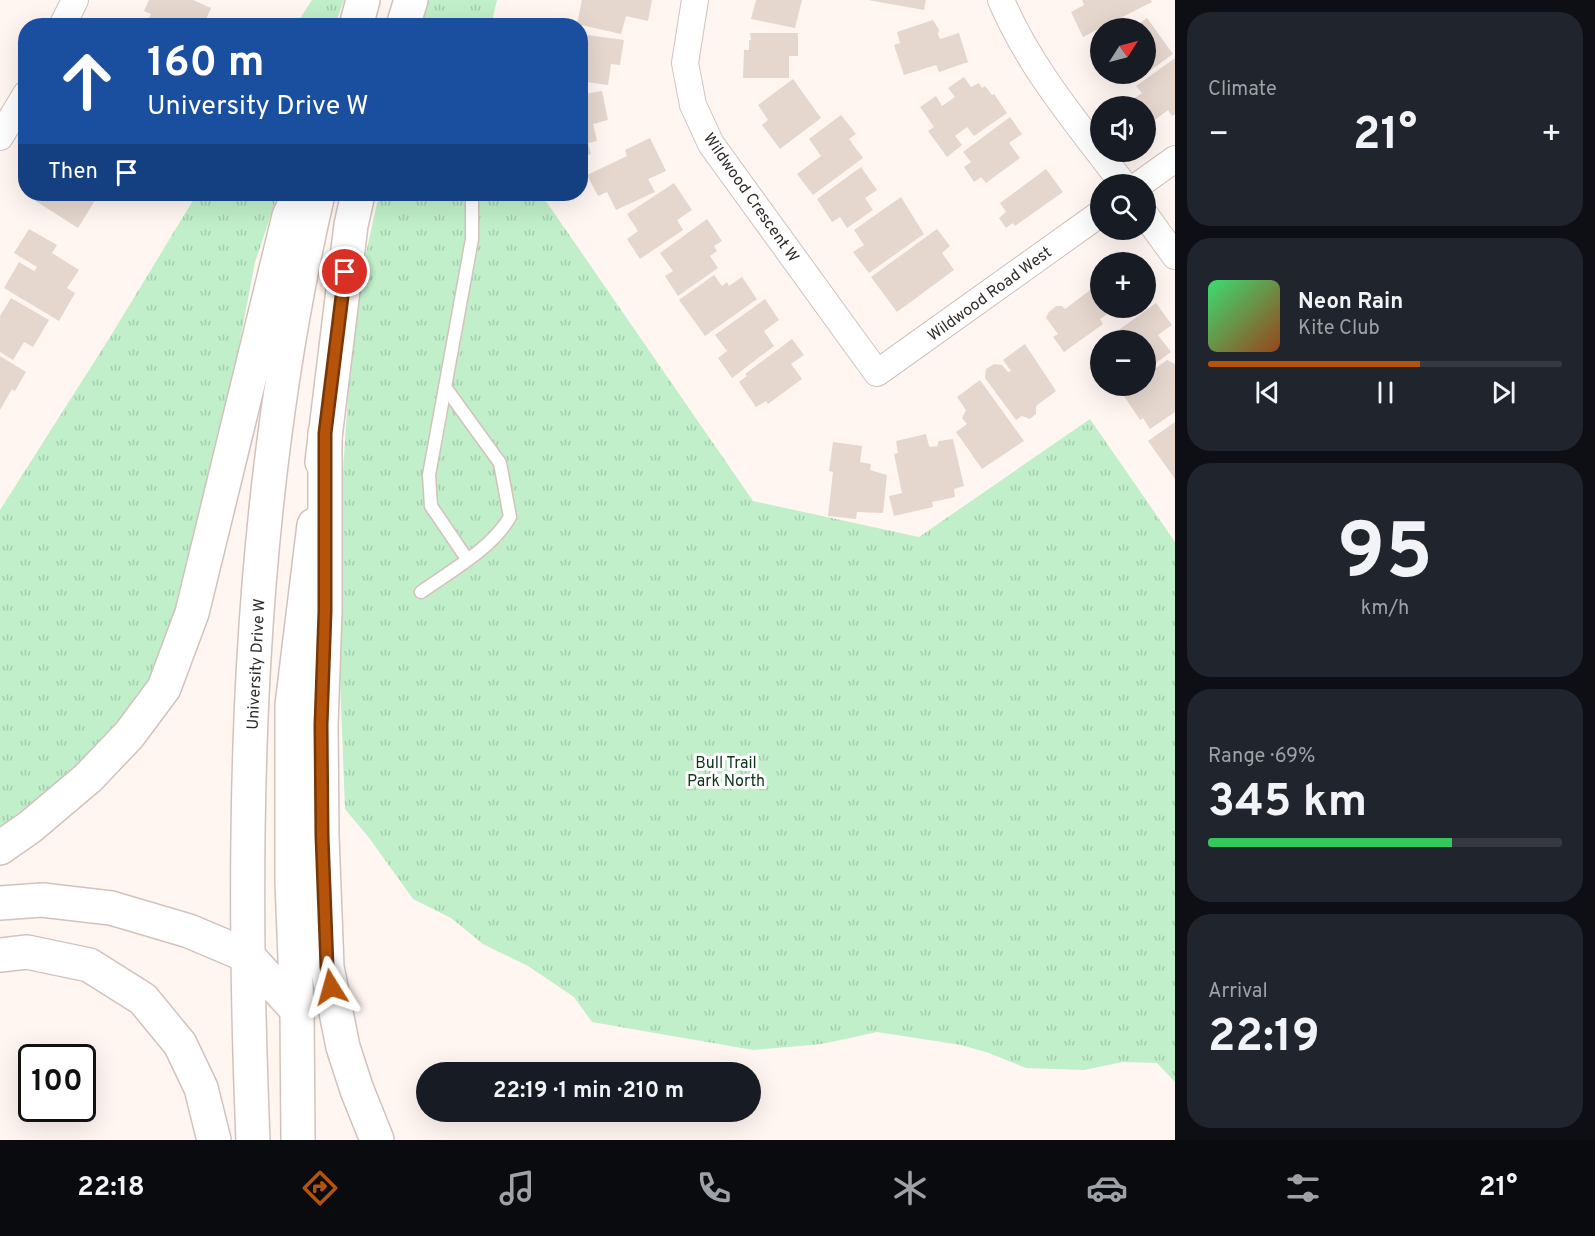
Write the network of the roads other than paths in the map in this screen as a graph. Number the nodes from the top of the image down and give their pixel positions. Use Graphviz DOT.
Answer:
graph roads {
  1 [pos="75,0"];
  2 [pos="363,0"];
  3 [pos="411,0"];
  4 [pos="695,0"];
  5 [pos="1001,0"];
  6 [pos="66,18"];
  7 [pos="358,18"];
  8 [pos="405,18"];
  9 [pos="18,107"];
  10 [pos="0,137"];
  11 [pos="1175,159"];
  12 [pos="1116,174"];
  13 [pos="1154,174"];
  14 [pos="296,201"];
  15 [pos="316,201"];
  16 [pos="356,201"];
  17 [pos="472,201"];
  18 [pos="1090,221"];
  19 [pos="1156,230"];
  20 [pos="1175,256"];
  21 [pos="877,373"];
  22 [pos="445,387"];
  23 [pos="325,433"];
  24 [pos="467,559"];
  25 [pos="421,592"];
  26 [pos="0,848"];
  27 [pos="0,903"];
  28 [pos="0,956"];
  29 [pos="248,956"];
  30 [pos="297,1010"];
  31 [pos="214,1140"];
  32 [pos="254,1140"];
  33 [pos="298,1140"];
  34 [pos="377,1140"];
  1 -- 6 [label="street"];
  2 -- 7 [label="main road"];
  3 -- 8 [label="main road"];
  4 -- 21 [label="street, Wildwood Crescent W"];
  5 -- 12 [label="street"];
  9 -- 10 [label="street"];
  11 -- 13 [label="street"];
  14 -- 26 [label="main road"];
  15 -- 29 [label="main road, University Drive W"];
  16 -- 23 [label="main road"];
  17 -- 22 [label="lane"];
  18 -- 21 [label="street, Wildwood Road West"];
  19 -- 20 [label="street"];
  22 -- 24 [label="lane"];
  22 -- 24 [label="lane"];
  23 -- 30 [label="main road"];
  23 -- 34 [label="main road"];
  24 -- 25 [label="lane"];
  27 -- 29 [label="main road"];
  28 -- 31 [label="main road"];
  29 -- 30 [label="main road"];
  29 -- 32 [label="main road, University Drive W"];
  30 -- 33 [label="main road"];
}
